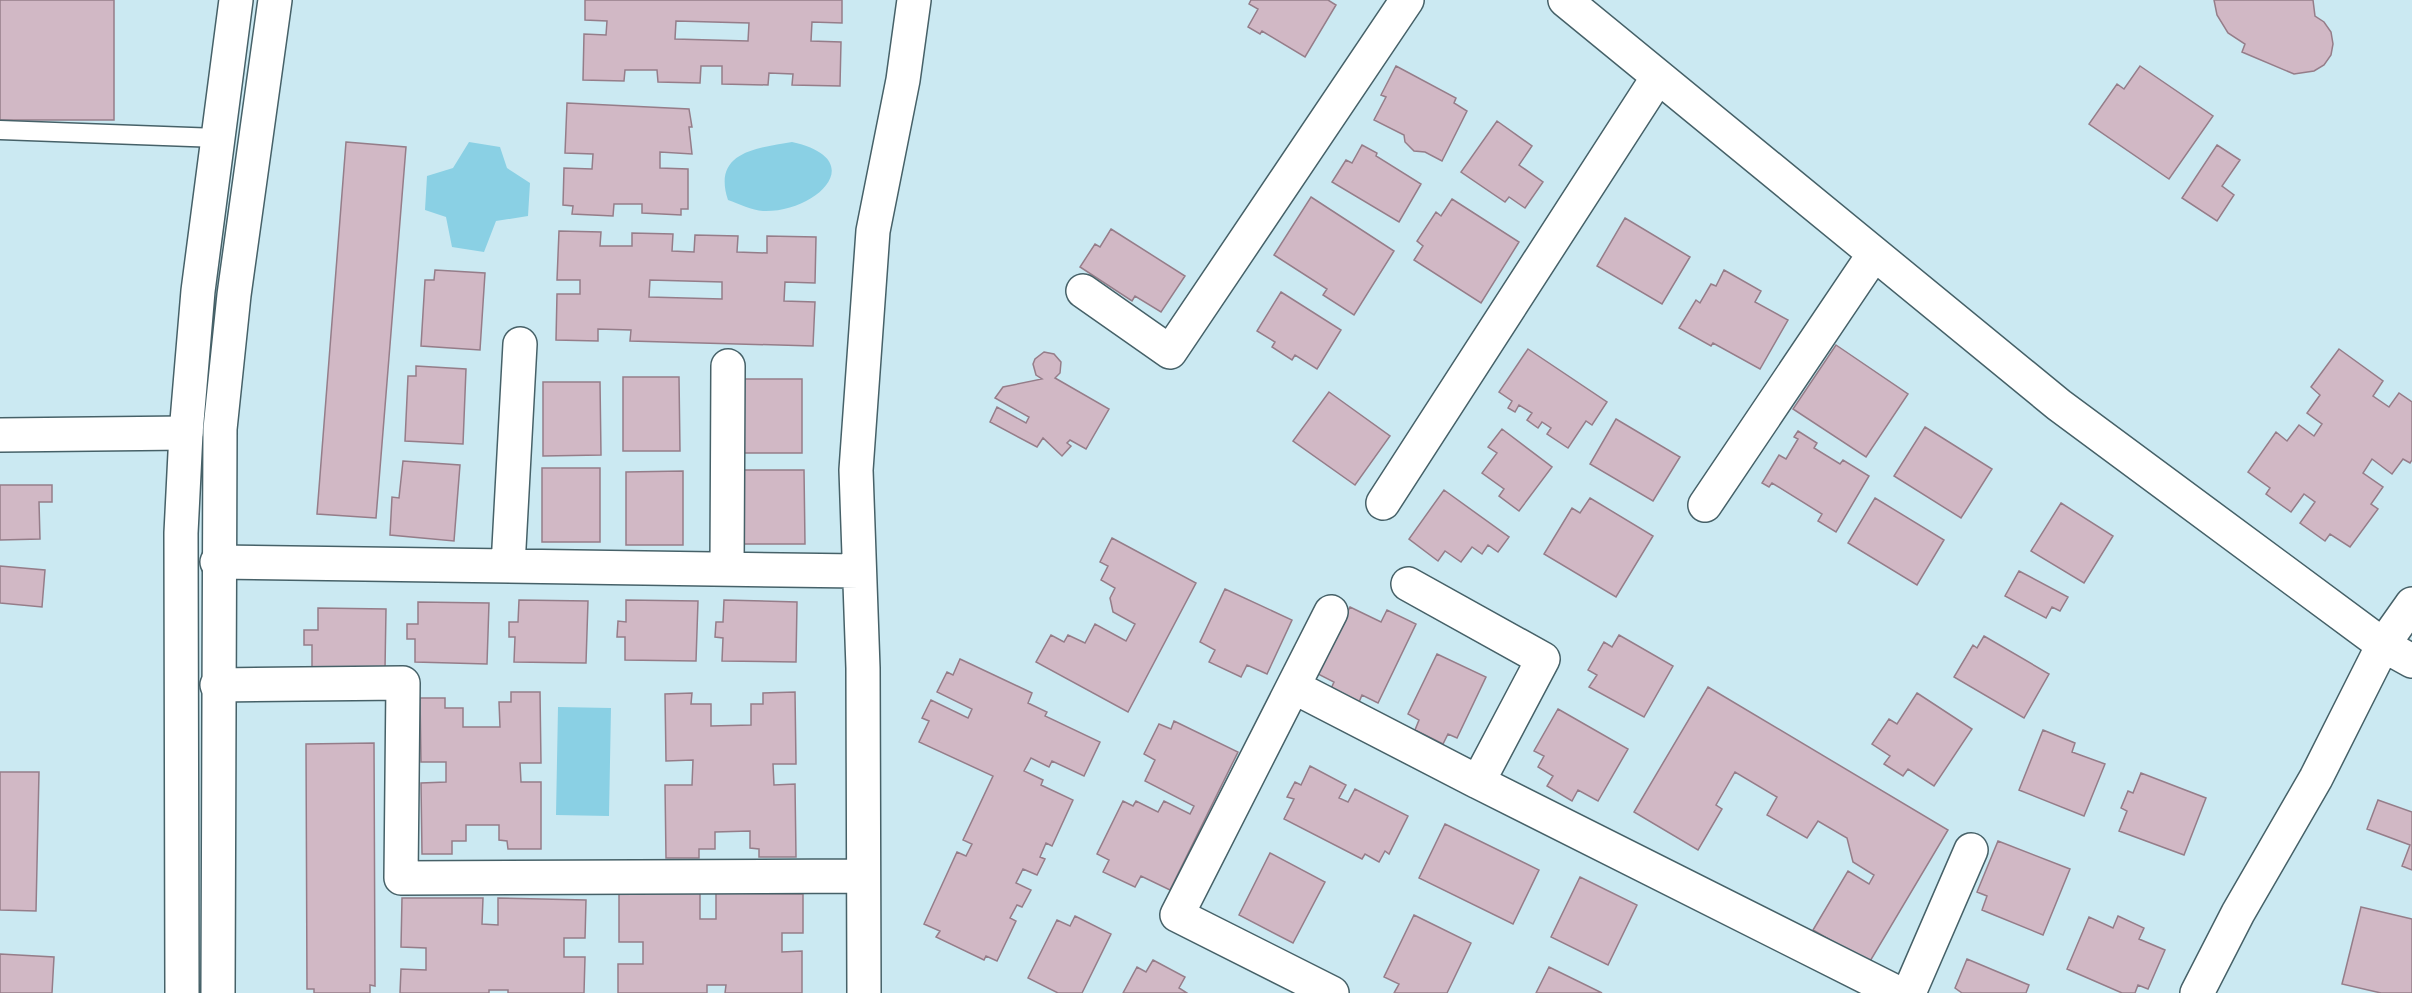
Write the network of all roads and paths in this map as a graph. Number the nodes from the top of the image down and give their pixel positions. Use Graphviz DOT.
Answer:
graph roads {
  1 [pos="236,0"];
  2 [pos="275,0"];
  3 [pos="914,0"];
  4 [pos="1407,0"];
  5 [pos="1565,0"];
  6 [pos="1658,77"];
  7 [pos="0,130"];
  8 [pos="218,138"];
  9 [pos="1874,254"];
  10 [pos="1083,291"];
  11 [pos="520,344"];
  12 [pos="728,366"];
  13 [pos="186,433"];
  14 [pos="0,435"];
  15 [pos="1383,503"];
  16 [pos="1705,505"];
  17 [pos="217,562"];
  18 [pos="508,566"];
  19 [pos="728,569"];
  20 [pos="859,571"];
  21 [pos="1408,584"];
  22 [pos="2412,604"];
  23 [pos="1331,612"];
  24 [pos="2383,645"];
  25 [pos="2412,662"];
  26 [pos="217,685"];
  27 [pos="1294,687"];
  28 [pos="1478,782"];
  29 [pos="1971,850"];
  30 [pos="863,876"];
  31 [pos="182,993"];
  32 [pos="218,993"];
  33 [pos="864,993"];
  34 [pos="1332,993"];
  35 [pos="1898,993"];
  36 [pos="1909,993"];
  37 [pos="2197,993"];
  1 -- 8 [label="street"];
  2 -- 17 [label="street"];
  3 -- 20 [label="street"];
  4 -- 10 [label="street"];
  5 -- 6 [label="street"];
  6 -- 9 [label="street"];
  6 -- 15 [label="street"];
  7 -- 8 [label="lane"];
  8 -- 13 [label="street"];
  9 -- 16 [label="street"];
  9 -- 24 [label="street"];
  11 -- 18 [label="street"];
  12 -- 19 [label="street"];
  13 -- 14 [label="street"];
  13 -- 31 [label="street"];
  17 -- 18 [label="street"];
  17 -- 26 [label="street"];
  18 -- 19 [label="street"];
  19 -- 20 [label="street"];
  20 -- 30 [label="street"];
  21 -- 28 [label="street"];
  22 -- 24 [label="street"];
  23 -- 27 [label="street"];
  24 -- 25 [label="street"];
  24 -- 37 [label="street"];
  26 -- 30 [label="street"];
  26 -- 32 [label="street"];
  27 -- 28 [label="street"];
  27 -- 34 [label="street"];
  28 -- 35 [label="street"];
  29 -- 36 [label="street"];
  30 -- 33 [label="street"];
}
